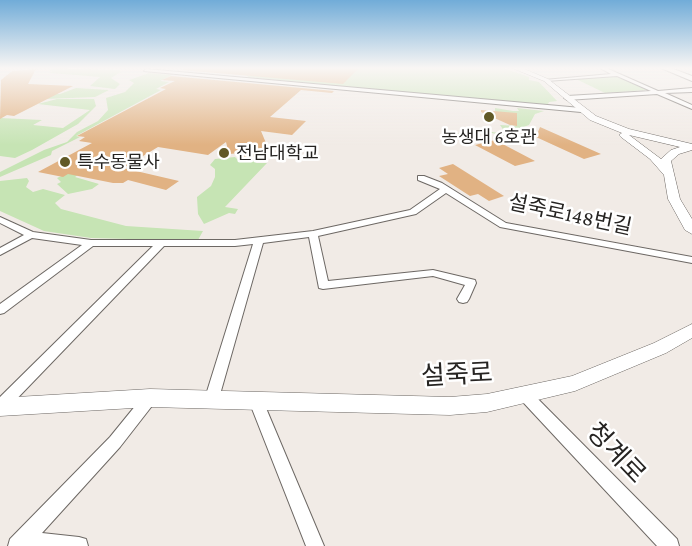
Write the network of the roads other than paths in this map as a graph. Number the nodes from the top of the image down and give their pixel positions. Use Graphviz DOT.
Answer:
graph roads {
  1 [pos="401,93"];
  2 [pos="562,93"];
  3 [pos="635,93"];
  4 [pos="660,93"];
  5 [pos="567,98"];
  6 [pos="692,107"];
  7 [pos="581,110"];
  8 [pos="593,118"];
  9 [pos="692,147"];
  10 [pos="668,173"];
  11 [pos="421,178"];
  12 [pos="446,189"];
  13 [pos="0,220"];
  14 [pos="692,230"];
  15 [pos="313,234"];
  16 [pos="31,235"];
  17 [pos="259,241"];
  18 [pos="91,243"];
  19 [pos="161,243"];
  20 [pos="0,252"];
  21 [pos="692,260"];
  22 [pos="463,299"];
  23 [pos="0,310"];
  24 [pos="692,330"];
  25 [pos="526,396"];
  26 [pos="150,398"];
  27 [pos="212,398"];
  28 [pos="256,401"];
  29 [pos="0,407"];
  30 [pos="20,543"];
  31 [pos="79,546"];
  32 [pos="315,546"];
  33 [pos="670,546"];
  1 -- 7 [label="street"];
  2 -- 5 [label="main road"];
  3 -- 5 [label="street"];
  4 -- 6 [label="street"];
  5 -- 7 [label="main road"];
  7 -- 8 [label="main road"];
  8 -- 9 [label="main road"];
  8 -- 10 [label="main road"];
  9 -- 10 [label="main road"];
  10 -- 14 [label="main road"];
  11 -- 12 [label="street, 설죽로148번길"];
  12 -- 15 [label="street"];
  12 -- 21 [label="street, 설죽로148번길"];
  13 -- 16 [label="street"];
  15 -- 17 [label="street"];
  15 -- 22 [label="street"];
  16 -- 18 [label="street"];
  16 -- 20 [label="street"];
  17 -- 19 [label="street"];
  17 -- 27 [label="street"];
  18 -- 19 [label="street"];
  18 -- 23 [label="street"];
  19 -- 29 [label="street, 설죽로"];
  24 -- 25 [label="main road, 설죽로"];
  25 -- 28 [label="main road, 설죽로"];
  25 -- 33 [label="street, 청계로"];
  26 -- 27 [label="main road, 설죽로"];
  26 -- 29 [label="main road, 설죽로"];
  26 -- 30 [label="street"];
  27 -- 28 [label="main road, 설죽로"];
  28 -- 32 [label="street"];
  30 -- 31 [label="street"];
}
